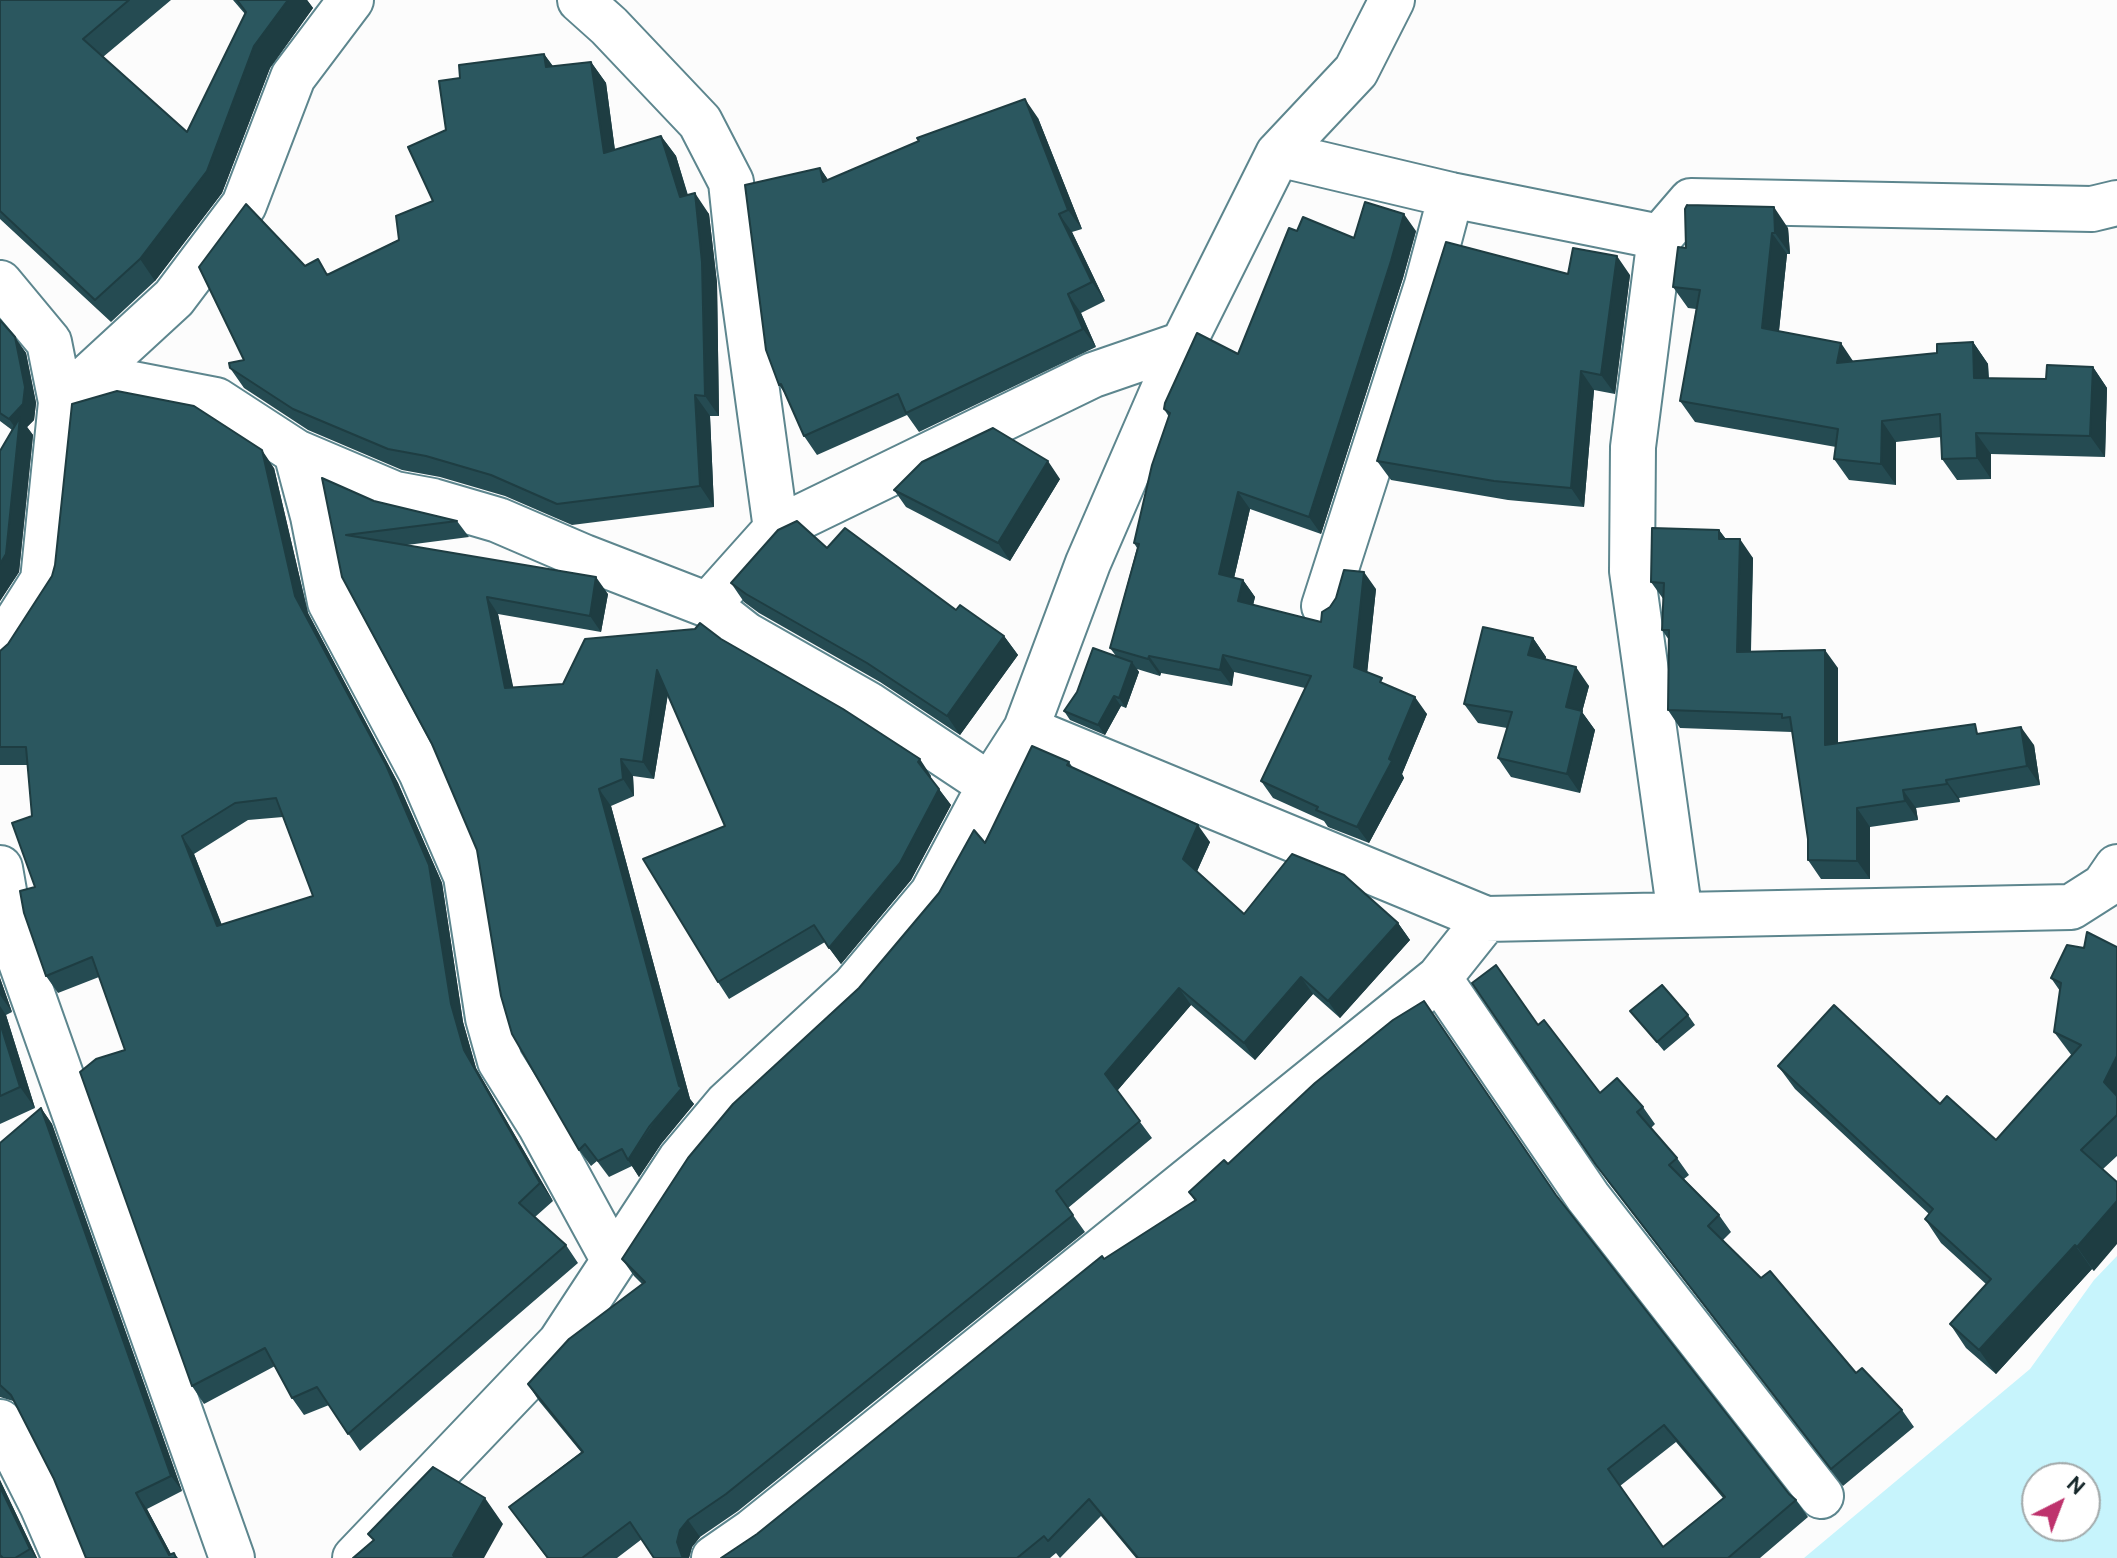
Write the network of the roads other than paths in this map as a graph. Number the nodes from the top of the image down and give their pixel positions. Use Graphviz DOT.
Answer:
graph roads {
  1 [pos="580,0"];
  2 [pos="1392,0"];
  3 [pos="339,5"];
  4 [pos="1278,154"];
  5 [pos="1451,195"];
  6 [pos="2117,203"];
  7 [pos="1660,237"];
  8 [pos="0,283"];
  9 [pos="1183,344"];
  10 [pos="61,402"];
  11 [pos="296,452"];
  12 [pos="776,529"];
  13 [pos="708,605"];
  14 [pos="1324,606"];
  15 [pos="0,648"];
  16 [pos="1026,729"];
  17 [pos="990,785"];
  18 [pos="0,868"];
  19 [pos="2113,880"];
  20 [pos="1680,915"];
  21 [pos="1486,919"];
  22 [pos="1439,978"];
  23 [pos="613,1259"];
  24 [pos="0,1422"];
  25 [pos="1821,1496"];
  26 [pos="65,1558"];
  27 [pos="232,1558"];
  28 [pos="355,1558"];
  29 [pos="714,1558"];
  1 -- 12 [label="street"];
  2 -- 4 [label="street"];
  3 -- 10 [label="street"];
  4 -- 5 [label="street"];
  4 -- 9 [label="street"];
  5 -- 7 [label="street"];
  5 -- 14 [label="street"];
  6 -- 7 [label="street"];
  7 -- 20 [label="street"];
  8 -- 10 [label="street"];
  9 -- 12 [label="street"];
  9 -- 16 [label="street"];
  10 -- 11 [label="street"];
  10 -- 15 [label="street"];
  11 -- 13 [label="street"];
  11 -- 23 [label="street"];
  12 -- 13 [label="street"];
  13 -- 17 [label="street"];
  16 -- 17 [label="street"];
  16 -- 21 [label="street"];
  17 -- 23 [label="street"];
  18 -- 27 [label="street"];
  19 -- 20 [label="street"];
  20 -- 21 [label="street"];
  21 -- 22 [label="street"];
  22 -- 25 [label="street"];
  22 -- 29 [label="street"];
  23 -- 28 [label="street"];
  24 -- 26 [label="street"];
}
